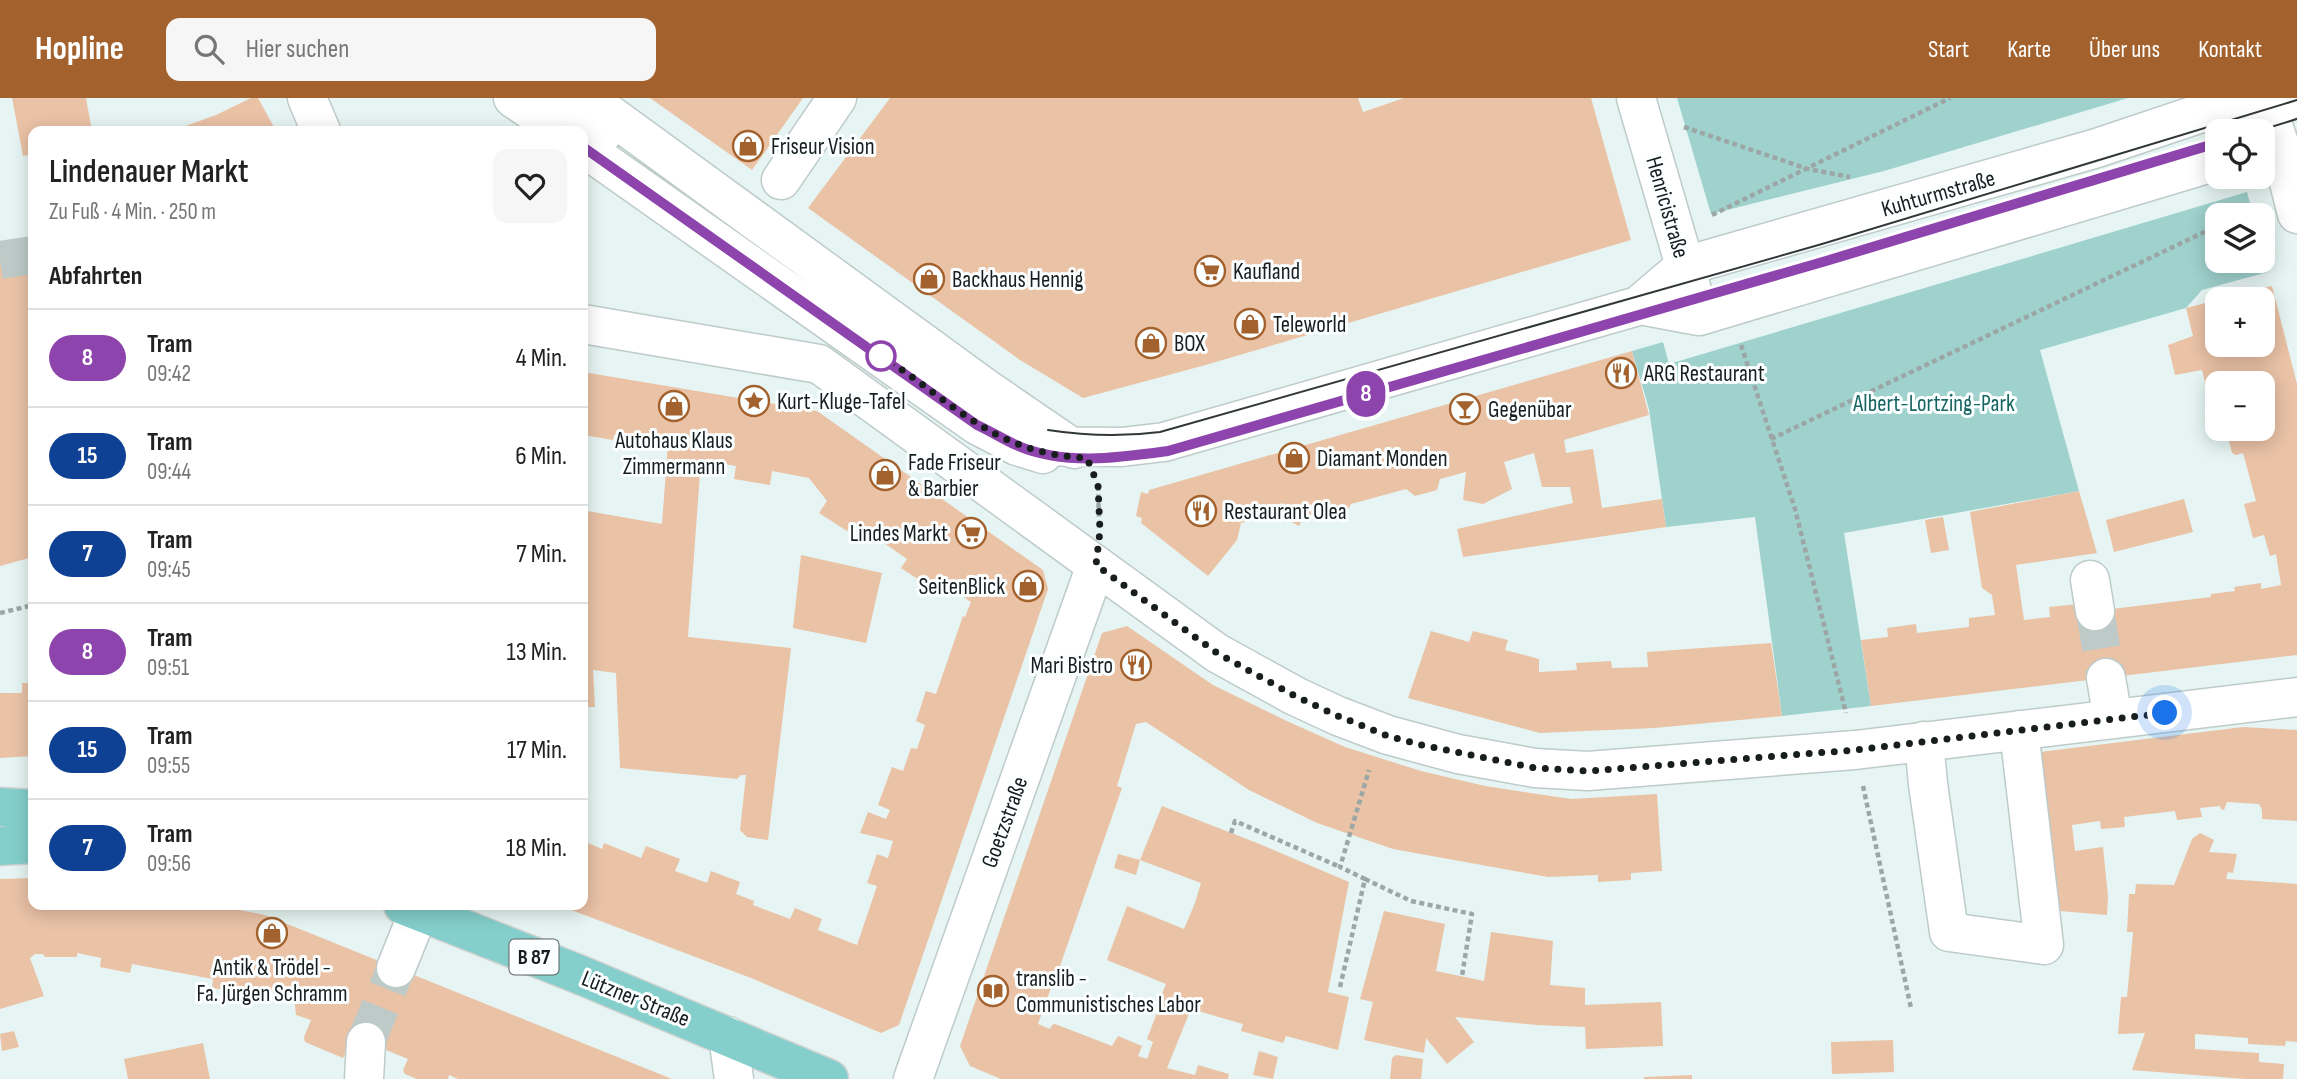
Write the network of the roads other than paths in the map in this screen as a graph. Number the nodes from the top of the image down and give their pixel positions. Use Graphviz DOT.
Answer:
graph roads {
  1 [pos="307,98"];
  2 [pos="513,98"];
  3 [pos="554,98"];
  4 [pos="587,98"];
  5 [pos="837,98"];
  6 [pos="1638,105"];
  7 [pos="2275,125"];
  8 [pos="319,126"];
  9 [pos="554,126"];
  10 [pos="2205,140"];
  11 [pos="2205,146"];
  12 [pos="588,151"];
  13 [pos="2205,165"];
  14 [pos="780,180"];
  15 [pos="2297,214"];
  16 [pos="1695,284"];
  17 [pos="588,325"];
  18 [pos="1056,445"];
  19 [pos="1096,565"];
  20 [pos="2106,678"];
  21 [pos="2297,697"];
  22 [pos="2113,719"];
  23 [pos="2019,730"];
  24 [pos="1924,741"];
  25 [pos="0,807"];
  26 [pos="28,809"];
  27 [pos="28,844"];
  28 [pos="0,846"];
  29 [pos="410,910"];
  30 [pos="416,910"];
  31 [pos="396,968"];
  32 [pos="728,1036"];
  33 [pos="366,1042"];
  34 [pos="364,1079"];
  35 [pos="734,1079"];
  36 [pos="829,1079"];
  37 [pos="913,1079"];
  1 -- 8 [label="street"];
  2 -- 9 [label="street"];
  3 -- 18 [label="street"];
  4 -- 18 [label="street"];
  5 -- 14 [label="street"];
  6 -- 16 [label="street, Henricistraße"];
  7 -- 15 [label="street"];
  10 -- 16 [label="street"];
  11 -- 16 [label="street"];
  12 -- 18 [label="street"];
  13 -- 16 [label="street"];
  16 -- 18 [label="street"];
  17 -- 19 [label="street"];
  19 -- 24 [label="street"];
  19 -- 37 [label="street, Goetzstraße"];
  20 -- 22 [label="street"];
  21 -- 22 [label="street"];
  22 -- 23 [label="street"];
  23 -- 24 [label="street"];
  23 -- 24 [label="street"];
  25 -- 26 [label="main road"];
  27 -- 28 [label="main road"];
  29 -- 31 [label="street"];
  30 -- 32 [label="main road, Lützner Straße / B 87"];
  32 -- 35 [label="street"];
  32 -- 36 [label="main road, Lützner Straße / B 87"];
  33 -- 34 [label="street"];
}
